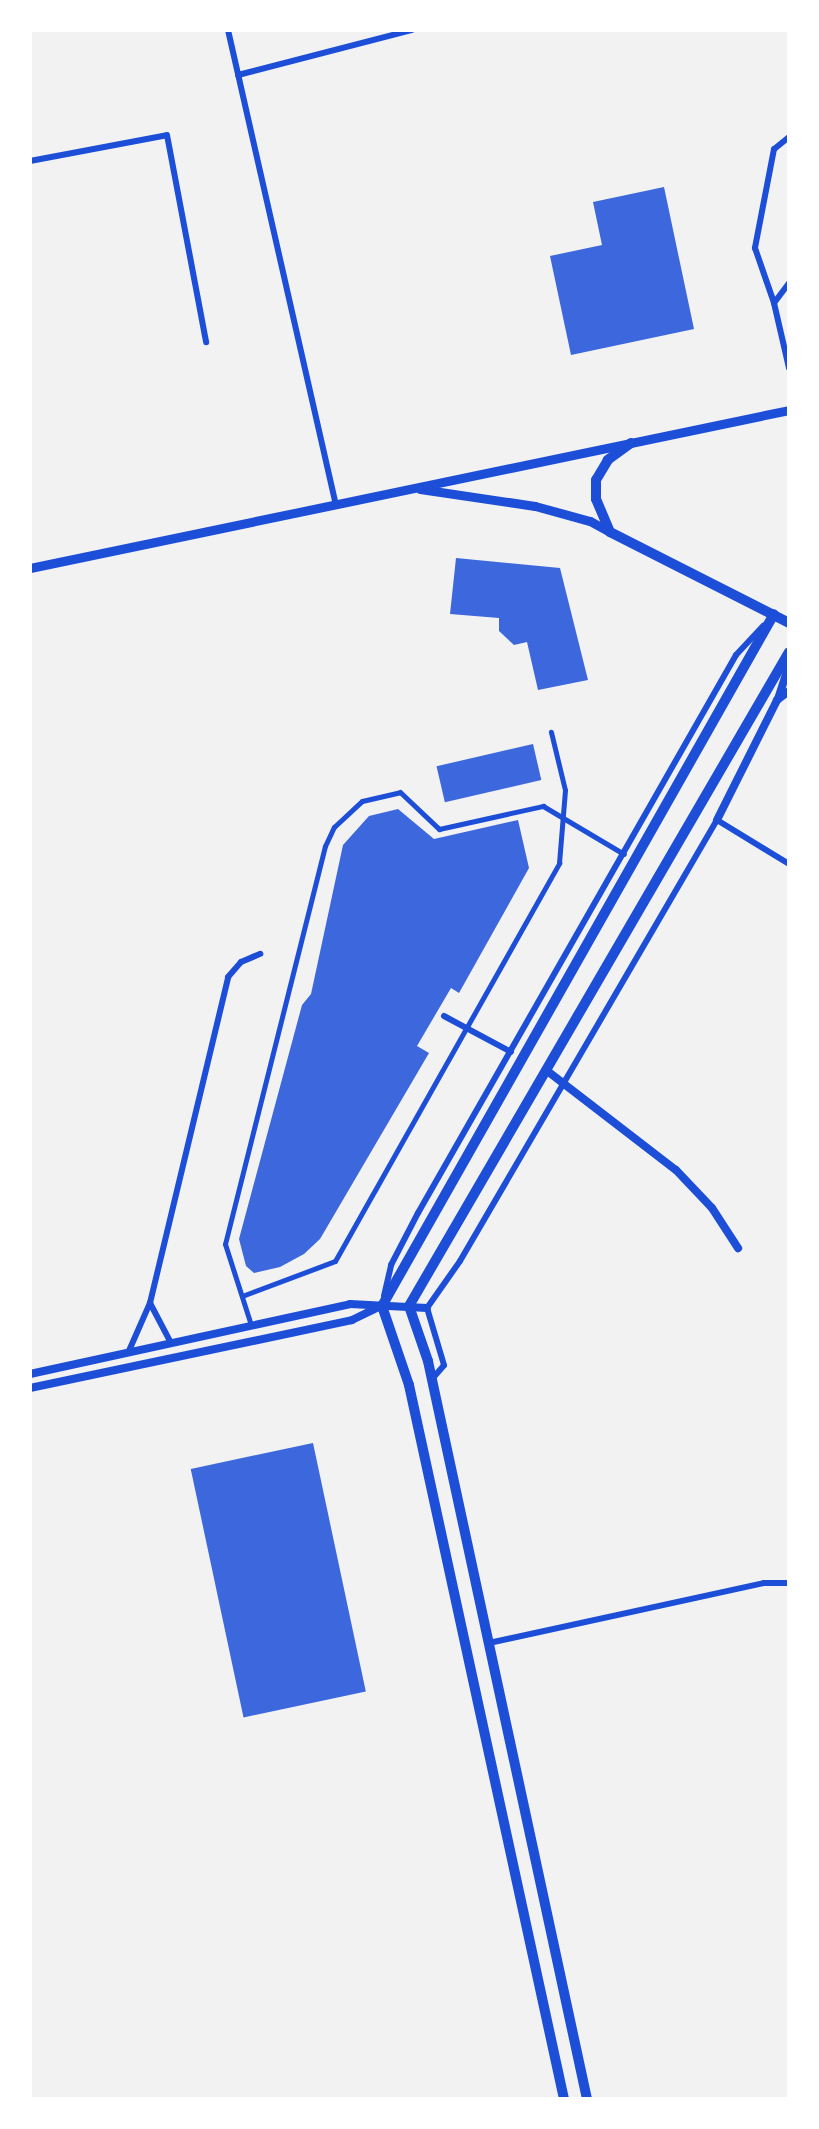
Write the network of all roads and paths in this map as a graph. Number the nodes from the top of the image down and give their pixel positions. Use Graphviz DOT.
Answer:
graph roads {
  1 [pos="228,30"];
  2 [pos="412,30"];
  3 [pos="238,75"];
  4 [pos="789,137"];
  5 [pos="30,161"];
  6 [pos="789,283"];
  7 [pos="774,303"];
  8 [pos="206,342"];
  9 [pos="789,368"];
  10 [pos="789,410"];
  11 [pos="631,443"];
  12 [pos="412,489"];
  13 [pos="336,505"];
  14 [pos="610,532"];
  15 [pos="30,568"];
  16 [pos="774,614"];
  17 [pos="789,623"];
  18 [pos="789,652"];
  19 [pos="789,665"];
  20 [pos="789,691"];
  21 [pos="777,700"];
  22 [pos="551,732"];
  23 [pos="565,819"];
  24 [pos="717,820"];
  25 [pos="624,854"];
  26 [pos="789,864"];
  27 [pos="260,954"];
  28 [pos="444,1016"];
  29 [pos="464,1027"];
  30 [pos="511,1052"];
  31 [pos="546,1070"];
  32 [pos="565,1081"];
  33 [pos="738,1248"];
  34 [pos="242,1296"];
  35 [pos="150,1303"];
  36 [pos="382,1306"];
  37 [pos="409,1306"];
  38 [pos="427,1308"];
  39 [pos="251,1326"];
  40 [pos="171,1343"];
  41 [pos="128,1353"];
  42 [pos="30,1374"];
  43 [pos="432,1379"];
  44 [pos="30,1388"];
  45 [pos="789,1583"];
  46 [pos="489,1643"];
  47 [pos="564,2099"];
  48 [pos="587,2099"];
  1 -- 3 [label="street"];
  2 -- 3 [label="street"];
  3 -- 13 [label="street"];
  4 -- 7 [label="street"];
  5 -- 8 [label="street"];
  6 -- 7 [label="street"];
  7 -- 9 [label="street"];
  10 -- 11 [label="main road"];
  11 -- 12 [label="main road"];
  11 -- 14 [label="main road"];
  12 -- 13 [label="main road"];
  12 -- 14 [label="main road"];
  13 -- 15 [label="main road"];
  14 -- 16 [label="main road"];
  16 -- 17 [label="main road"];
  16 -- 25 [label="street"];
  16 -- 36 [label="main road"];
  18 -- 31 [label="main road"];
  19 -- 21 [label="street"];
  20 -- 21 [label="street"];
  21 -- 24 [label="street"];
  22 -- 23 [label="street"];
  23 -- 25 [label="street"];
  23 -- 29 [label="street"];
  23 -- 34 [label="street"];
  24 -- 26 [label="street"];
  24 -- 32 [label="street"];
  25 -- 30 [label="street"];
  27 -- 35 [label="street"];
  28 -- 29 [label="street"];
  29 -- 30 [label="street"];
  29 -- 34 [label="street"];
  30 -- 36 [label="street"];
  31 -- 32 [label="street"];
  31 -- 37 [label="main road"];
  32 -- 33 [label="street"];
  32 -- 38 [label="street"];
  34 -- 39 [label="street"];
  35 -- 40 [label="street"];
  35 -- 41 [label="street"];
  36 -- 37 [label="street"];
  36 -- 39 [label="street"];
  36 -- 44 [label="street"];
  36 -- 47 [label="main road"];
  37 -- 38 [label="street"];
  37 -- 43 [label="main road"];
  38 -- 43 [label="street"];
  39 -- 40 [label="street"];
  40 -- 41 [label="street"];
  41 -- 42 [label="street"];
  43 -- 46 [label="main road"];
  45 -- 46 [label="street"];
  46 -- 48 [label="main road"];
}
